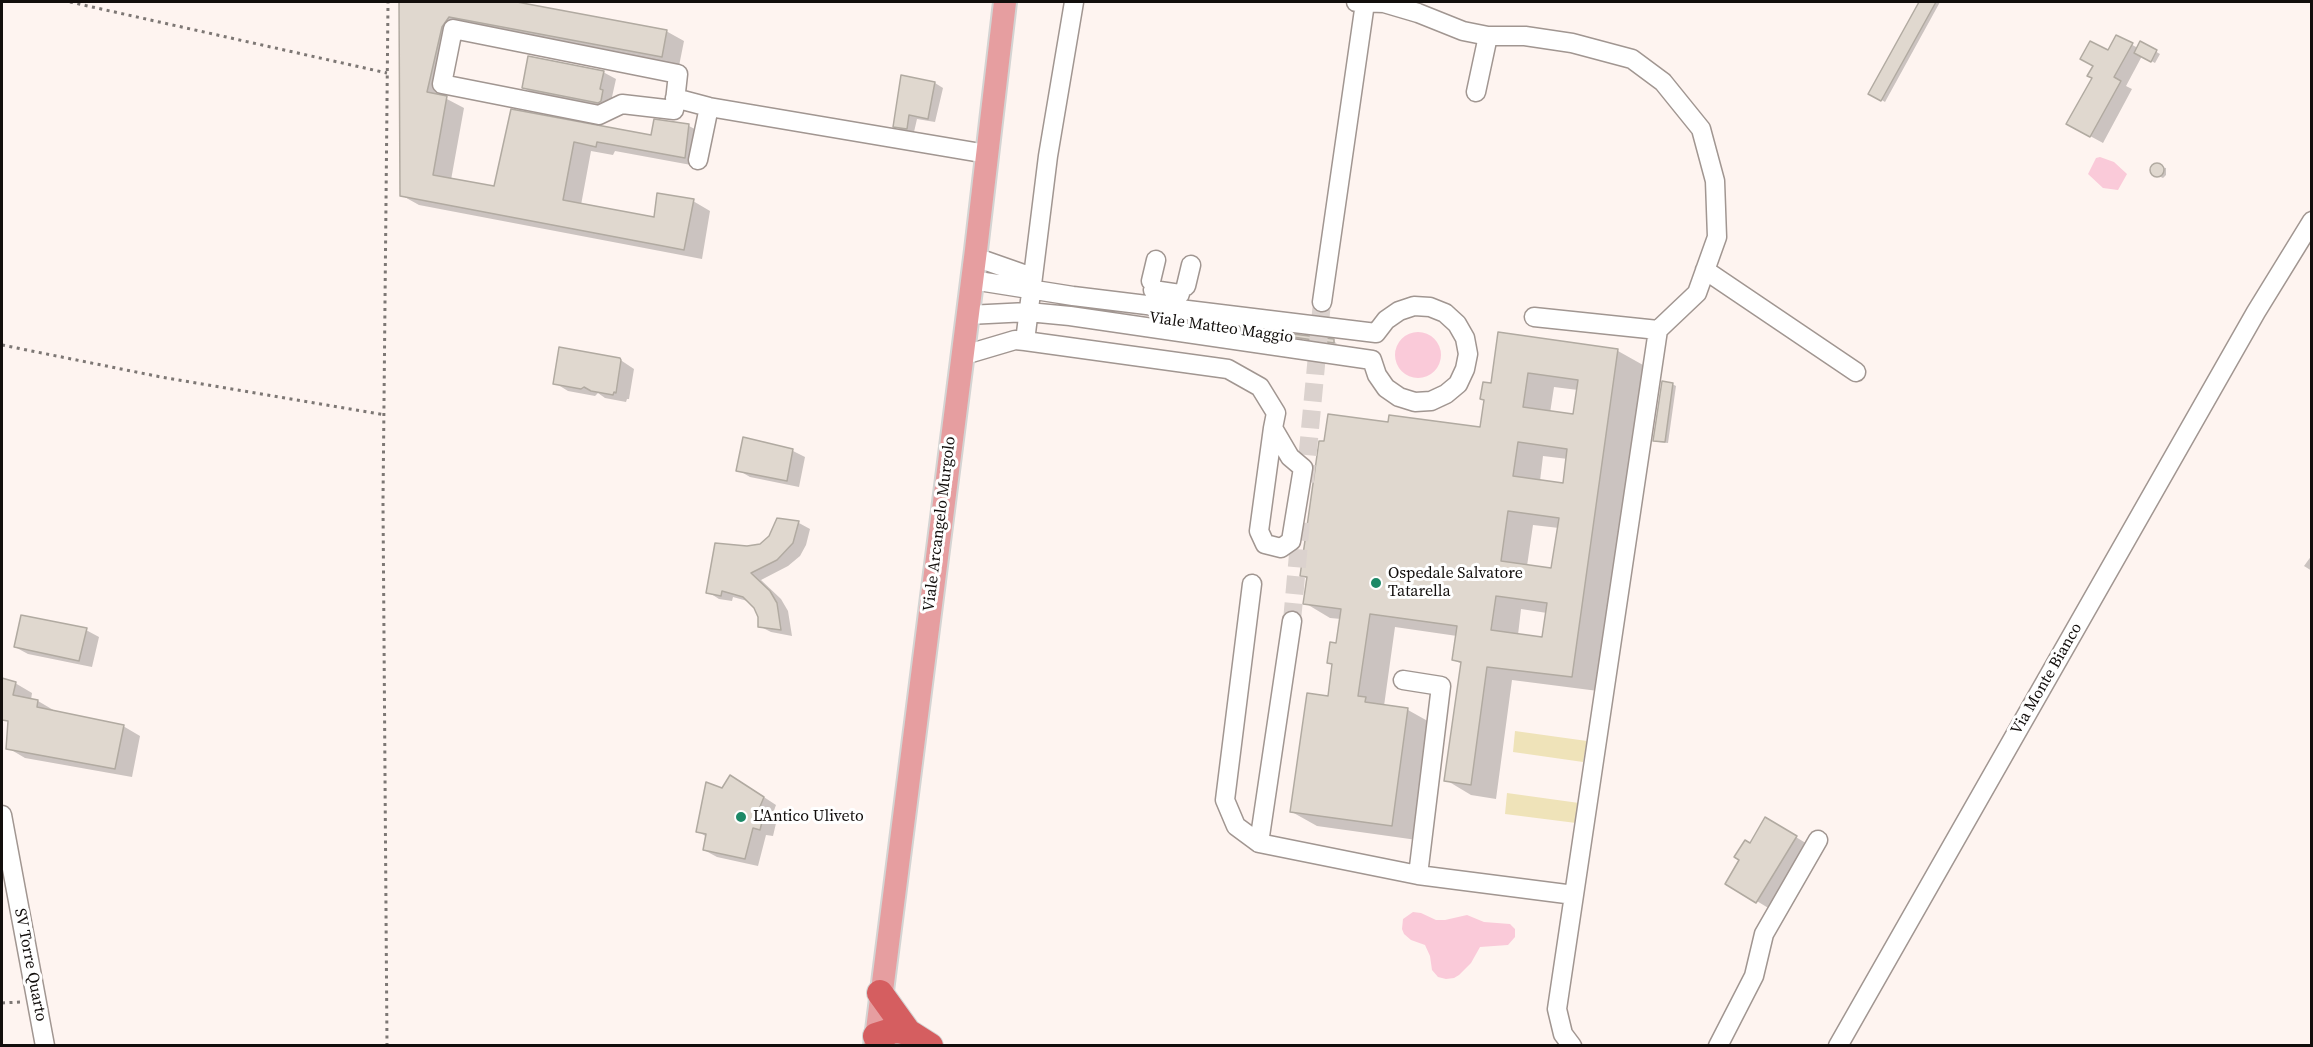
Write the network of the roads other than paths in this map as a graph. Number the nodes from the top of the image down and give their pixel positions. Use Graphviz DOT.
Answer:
graph roads {
  1 [pos="1005,2"];
  2 [pos="1074,2"];
  3 [pos="1360,2"];
  4 [pos="1488,36"];
  5 [pos="1476,92"];
  6 [pos="675,98"];
  7 [pos="709,107"];
  8 [pos="987,154"];
  9 [pos="698,160"];
  10 [pos="2312,220"];
  11 [pos="975,257"];
  12 [pos="1156,260"];
  13 [pos="1191,265"];
  14 [pos="1705,270"];
  15 [pos="972,280"];
  16 [pos="1031,283"];
  17 [pos="1322,302"];
  18 [pos="1071,307"];
  19 [pos="1028,312"];
  20 [pos="1163,314"];
  21 [pos="968,315"];
  22 [pos="1534,317"];
  23 [pos="1658,330"];
  24 [pos="1025,341"];
  25 [pos="1372,350"];
  26 [pos="961,357"];
  27 [pos="1856,372"];
  28 [pos="1273,428"];
  29 [pos="1252,584"];
  30 [pos="1292,621"];
  31 [pos="1403,680"];
  32 [pos="2,815"];
  33 [pos="1818,840"];
  34 [pos="1259,843"];
  35 [pos="1418,875"];
  36 [pos="1574,895"];
  37 [pos="880,993"];
  38 [pos="887,1040"];
  39 [pos="45,1046"];
  40 [pos="930,1046"];
  41 [pos="1572,1046"];
  42 [pos="1718,1046"];
  43 [pos="1838,1046"];
  1 -- 8 [label="main road, Viale Arcangelo Murgolo"];
  2 -- 16 [label="street"];
  3 -- 4 [label="street"];
  3 -- 17 [label="street"];
  4 -- 5 [label="street"];
  4 -- 14 [label="street"];
  6 -- 6 [label="street"];
  6 -- 7 [label="street"];
  7 -- 8 [label="street"];
  7 -- 9 [label="street"];
  8 -- 11 [label="main road, Viale Arcangelo Murgolo"];
  10 -- 43 [label="street, Via Monte Bianco"];
  11 -- 15 [label="main road, Viale Arcangelo Murgolo"];
  11 -- 16 [label="street"];
  12 -- 13 [label="street"];
  14 -- 23 [label="street"];
  14 -- 27 [label="street"];
  15 -- 16 [label="street"];
  15 -- 21 [label="main road, Viale Arcangelo Murgolo"];
  16 -- 19 [label="street"];
  16 -- 20 [label="street"];
  18 -- 20 [label="street, Viale Matteo Maggio"];
  19 -- 20 [label="street"];
  19 -- 21 [label="street"];
  19 -- 24 [label="street"];
  20 -- 25 [label="street, Viale Matteo Maggio"];
  21 -- 26 [label="main road, Viale Arcangelo Murgolo"];
  22 -- 23 [label="street"];
  23 -- 36 [label="street"];
  24 -- 26 [label="street"];
  24 -- 28 [label="street"];
  26 -- 37 [label="main road, Viale Arcangelo Murgolo"];
  28 -- 28 [label="street"];
  29 -- 34 [label="street"];
  30 -- 34 [label="street"];
  31 -- 35 [label="street"];
  32 -- 39 [label="street, SV Torre Quarto"];
  33 -- 42 [label="street"];
  34 -- 35 [label="street"];
  35 -- 36 [label="street"];
  36 -- 41 [label="street"];
  37 -- 38 [label="highway"];
  38 -- 40 [label="highway"];
}
